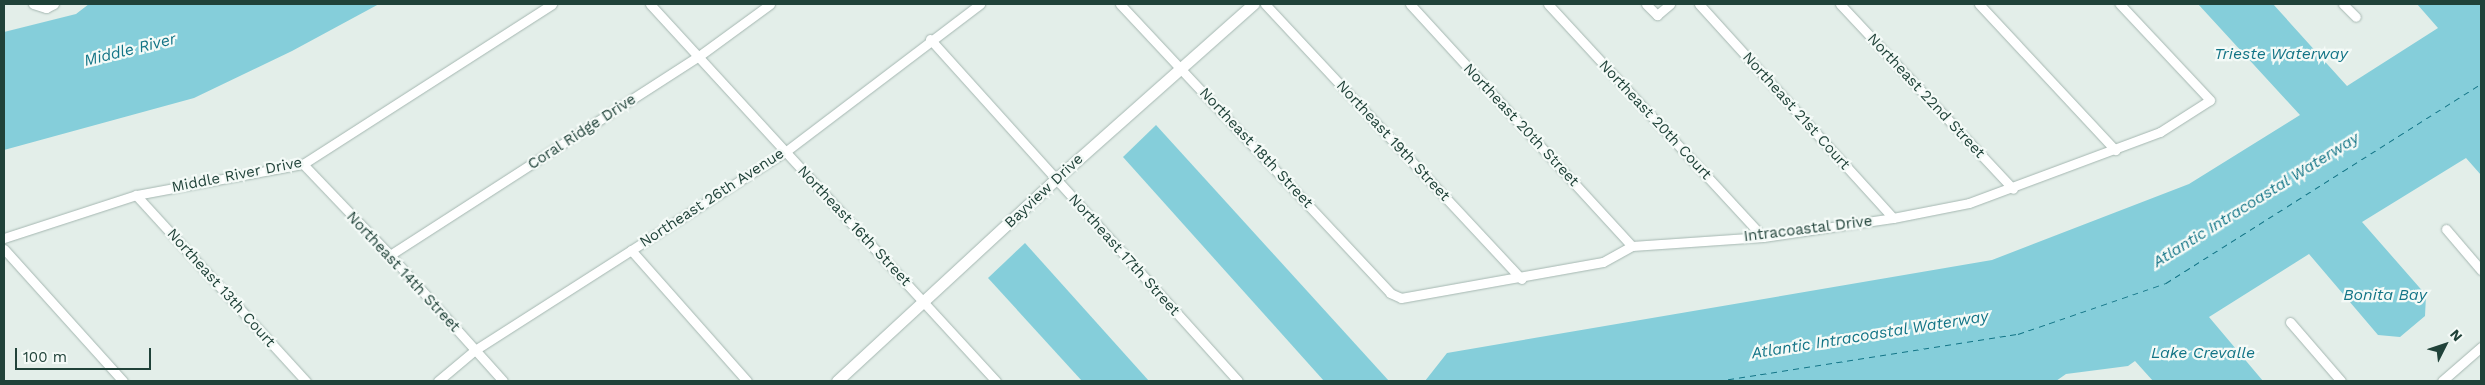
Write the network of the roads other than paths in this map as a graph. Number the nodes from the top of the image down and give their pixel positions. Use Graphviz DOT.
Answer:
graph roads {
  1 [pos="33,4"];
  2 [pos="54,4"];
  3 [pos="552,4"];
  4 [pos="650,4"];
  5 [pos="770,4"];
  6 [pos="980,4"];
  7 [pos="1120,4"];
  8 [pos="1253,4"];
  9 [pos="1265,4"];
  10 [pos="1410,4"];
  11 [pos="1548,4"];
  12 [pos="1646,4"];
  13 [pos="1670,4"];
  14 [pos="1699,4"];
  15 [pos="1840,4"];
  16 [pos="1979,4"];
  17 [pos="2120,4"];
  18 [pos="2343,4"];
  19 [pos="2356,17"];
  20 [pos="930,39"];
  21 [pos="699,56"];
  22 [pos="1182,68"];
  23 [pos="2115,150"];
  24 [pos="785,152"];
  25 [pos="303,164"];
  26 [pos="1056,179"];
  27 [pos="2013,189"];
  28 [pos="136,195"];
  29 [pos="1893,218"];
  30 [pos="2446,230"];
  31 [pos="1763,237"];
  32 [pos="4,238"];
  33 [pos="1632,246"];
  34 [pos="4,249"];
  35 [pos="631,250"];
  36 [pos="390,254"];
  37 [pos="2481,270"];
  38 [pos="1521,278"];
  39 [pos="1390,293"];
  40 [pos="924,301"];
  41 [pos="2290,322"];
  42 [pos="2481,347"];
  43 [pos="475,350"];
  44 [pos="123,381"];
  45 [pos="306,381"];
  46 [pos="438,381"];
  47 [pos="502,381"];
  48 [pos="747,381"];
  49 [pos="837,381"];
  50 [pos="996,381"];
  51 [pos="1238,381"];
  52 [pos="2341,381"];
  53 [pos="2442,381"];
  1 -- 2 [label="street"];
  3 -- 25 [label="street, Middle River Drive"];
  4 -- 21 [label="street, Northeast 16th Street"];
  5 -- 21 [label="street, Coral Ridge Drive"];
  6 -- 20 [label="street, Northeast 26th Avenue"];
  7 -- 22 [label="street, Northeast 18th Street"];
  8 -- 22 [label="street, Bayview Drive"];
  9 -- 38 [label="street, Northeast 19th Street"];
  10 -- 33 [label="street, Northeast 20th Street"];
  11 -- 31 [label="street, Northeast 20th Court"];
  12 -- 13 [label="street"];
  14 -- 29 [label="street, Northeast 21st Court"];
  15 -- 27 [label="street, Northeast 22nd Street"];
  16 -- 23 [label="street"];
  17 -- 23 [label="street, Intracoastal Drive"];
  18 -- 19 [label="street"];
  20 -- 24 [label="street, Northeast 26th Avenue"];
  20 -- 26 [label="street, Northeast 17th Street"];
  21 -- 24 [label="street, Northeast 16th Street"];
  21 -- 36 [label="street, Coral Ridge Drive"];
  22 -- 26 [label="street, Bayview Drive"];
  22 -- 39 [label="street, Northeast 18th Street"];
  23 -- 27 [label="street, Intracoastal Drive"];
  24 -- 35 [label="street, Northeast 26th Avenue"];
  24 -- 40 [label="street, Northeast 16th Street"];
  25 -- 28 [label="street, Middle River Drive"];
  25 -- 36 [label="street, Northeast 14th Street"];
  26 -- 40 [label="street, Bayview Drive"];
  26 -- 51 [label="street, Northeast 17th Street"];
  27 -- 29 [label="street, Intracoastal Drive"];
  28 -- 32 [label="street, Middle River Drive"];
  28 -- 45 [label="street, Northeast 13th Court"];
  29 -- 31 [label="street, Intracoastal Drive"];
  30 -- 37 [label="street"];
  31 -- 33 [label="street, Intracoastal Drive"];
  33 -- 38 [label="street, Intracoastal Drive"];
  34 -- 44 [label="street"];
  35 -- 43 [label="street, Northeast 26th Avenue"];
  35 -- 48 [label="street"];
  36 -- 43 [label="street, Northeast 14th Street"];
  38 -- 39 [label="street, Intracoastal Drive"];
  40 -- 49 [label="street, Bayview Drive"];
  40 -- 50 [label="street, Northeast 16th Street"];
  41 -- 52 [label="street"];
  42 -- 53 [label="street"];
  43 -- 46 [label="street, Northeast 26th Avenue"];
  43 -- 47 [label="street, Northeast 14th Street"];
}
